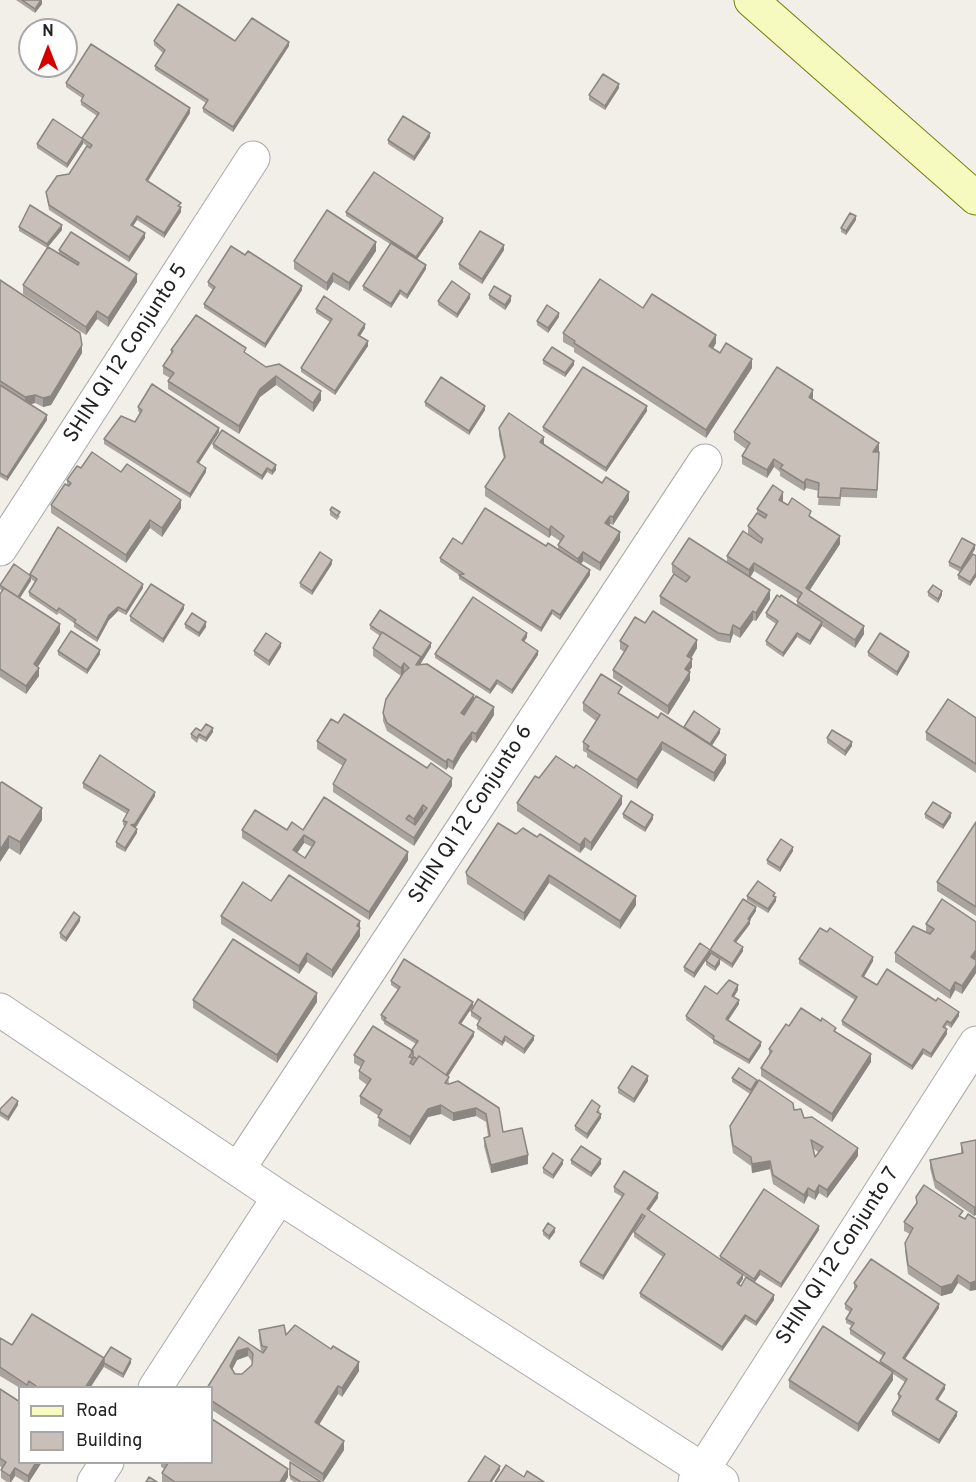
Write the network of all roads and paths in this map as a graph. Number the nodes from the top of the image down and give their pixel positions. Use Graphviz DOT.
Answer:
graph roads {
  1 [pos="751,0"];
  2 [pos="253,158"];
  3 [pos="976,198"];
  4 [pos="705,461"];
  5 [pos="0,549"];
  6 [pos="0,1010"];
  7 [pos="976,1043"];
  8 [pos="239,1168"];
  9 [pos="279,1197"];
  10 [pos="156,1386"];
  11 [pos="105,1464"];
  12 [pos="707,1478"];
  13 [pos="94,1482"];
  1 -- 3 [label="main road"];
  2 -- 5 [label="street, SHIN QI 12 Conjunto 5"];
  4 -- 8 [label="street, SHIN QI 12 Conjunto 6"];
  6 -- 8 [label="street"];
  7 -- 12 [label="street, SHIN QI 12 Conjunto 7"];
  8 -- 9 [label="street"];
  9 -- 10 [label="street"];
  9 -- 12 [label="street"];
  11 -- 13 [label="street"];
}
